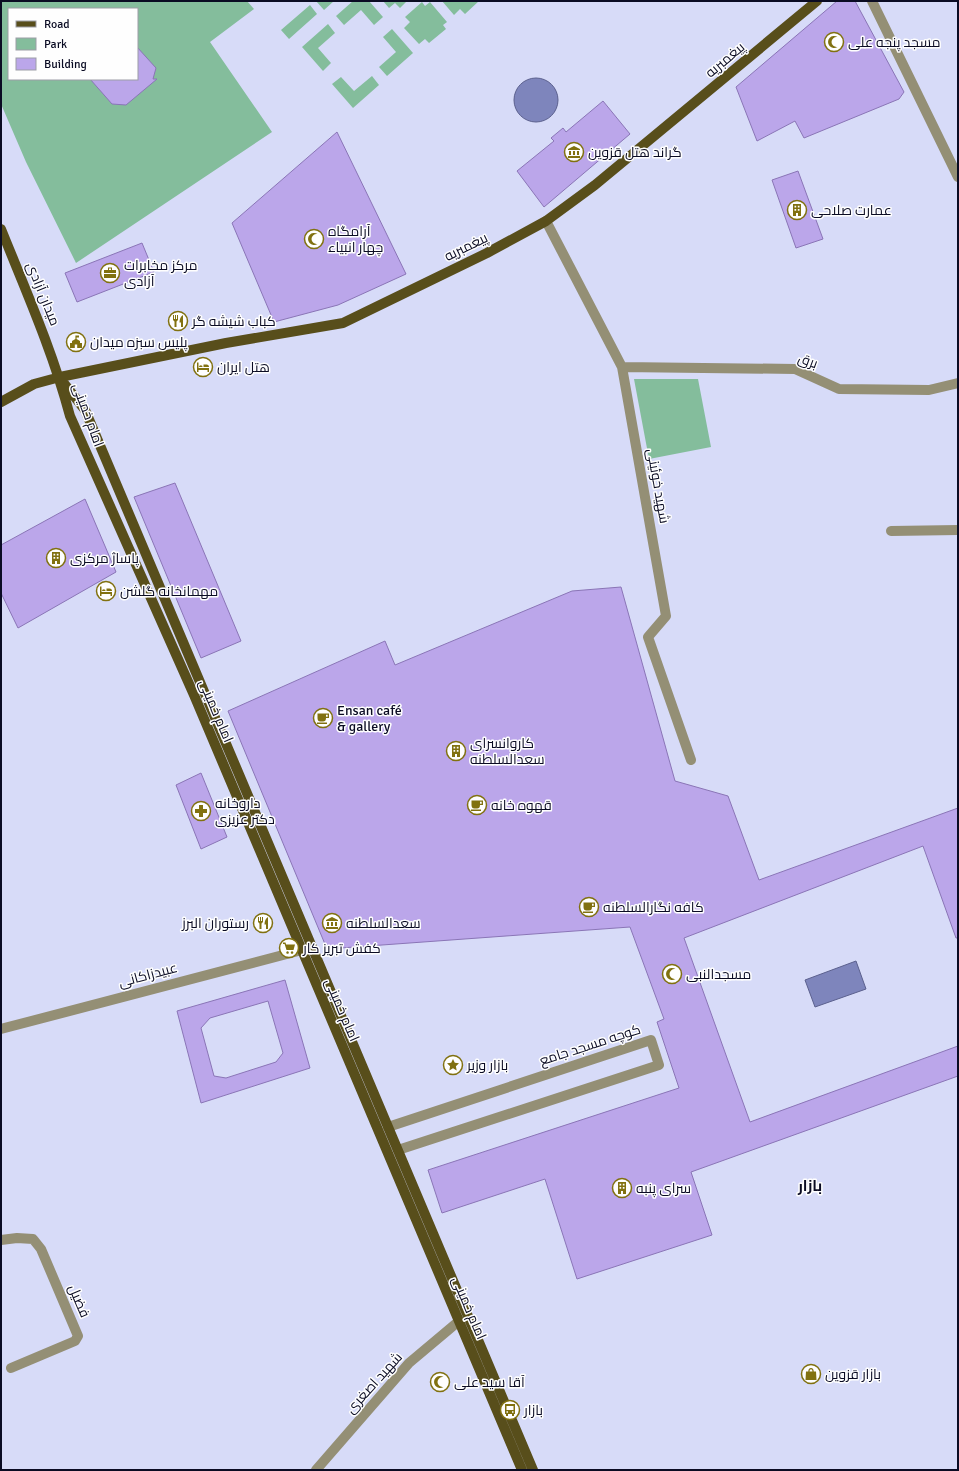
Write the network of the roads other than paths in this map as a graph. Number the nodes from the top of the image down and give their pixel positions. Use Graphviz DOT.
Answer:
graph roads {
  1 [pos="817,1"];
  2 [pos="872,1"];
  3 [pos="958,177"];
  4 [pos="546,221"];
  5 [pos="1,229"];
  6 [pos="622,368"];
  7 [pos="60,377"];
  8 [pos="958,383"];
  9 [pos="1,402"];
  10 [pos="958,530"];
  11 [pos="891,532"];
  12 [pos="691,760"];
  13 [pos="302,950"];
  14 [pos="1,1029"];
  15 [pos="388,1127"];
  16 [pos="398,1150"];
  17 [pos="1,1240"];
  18 [pos="459,1321"];
  19 [pos="11,1368"];
  20 [pos="316,1470"];
  21 [pos="522,1470"];
  22 [pos="533,1470"];
  1 -- 4 [label="main road, پیغمبریه"];
  2 -- 3 [label="street"];
  4 -- 6 [label="street, شهید خوئینی"];
  4 -- 7 [label="main road, پیغمبریه"];
  5 -- 7 [label="main road, میدان آزادی"];
  6 -- 8 [label="street, برق"];
  6 -- 12 [label="street, شهید خوئینی"];
  7 -- 9 [label="main road"];
  7 -- 13 [label="main road, امام خمینی"];
  7 -- 15 [label="main road, امام خمینی"];
  10 -- 11 [label="street"];
  13 -- 14 [label="street, عبیدزاکانی"];
  13 -- 18 [label="main road, امام خمینی"];
  15 -- 16 [label="main road, امام خمینی"];
  15 -- 16 [label="street, کوچه مسجد جامع"];
  16 -- 22 [label="main road, امام خمینی"];
  17 -- 19 [label="street, فضیل"];
  18 -- 20 [label="street, شهید اصغری"];
  18 -- 21 [label="main road, امام خمینی"];
}
